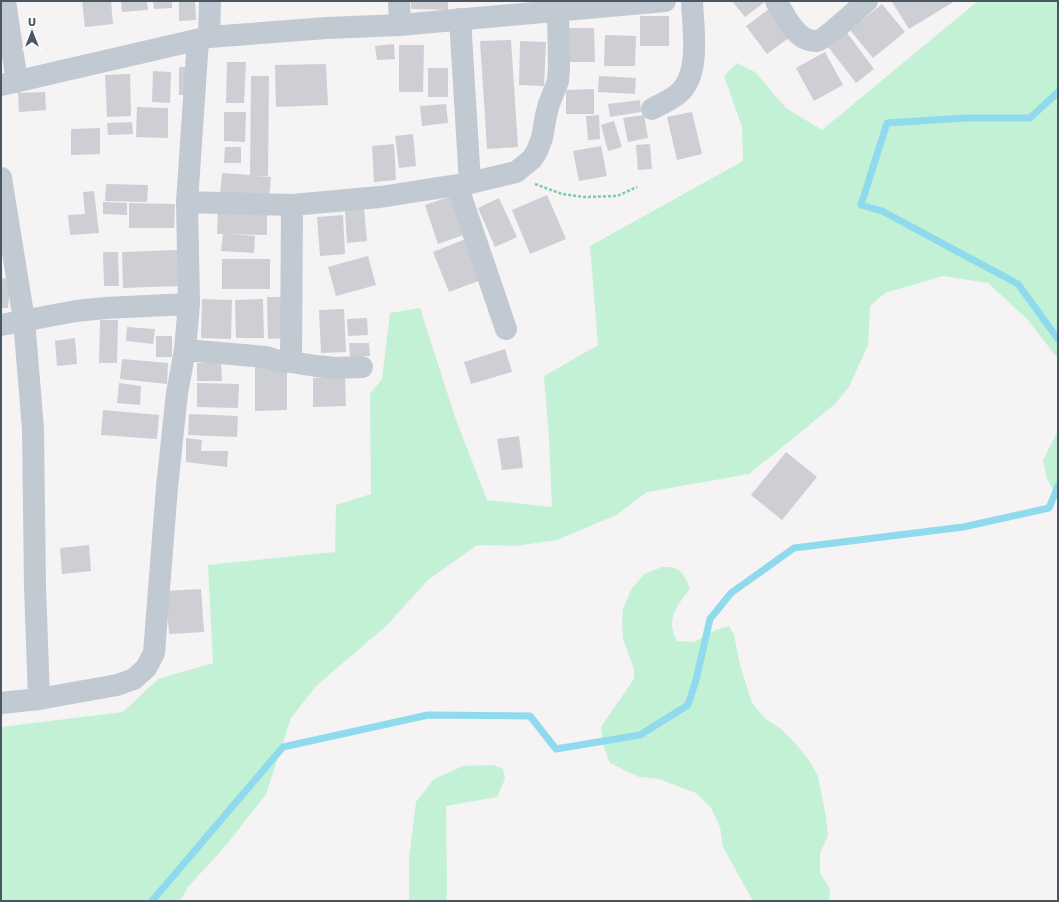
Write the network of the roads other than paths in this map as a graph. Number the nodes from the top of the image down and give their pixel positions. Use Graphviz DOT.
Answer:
graph roads {
  1 [pos="4,1"];
  2 [pos="210,1"];
  3 [pos="399,1"];
  4 [pos="665,1"];
  5 [pos="692,1"];
  6 [pos="776,1"];
  7 [pos="867,1"];
  8 [pos="572,7"];
  9 [pos="460,19"];
  10 [pos="400,25"];
  11 [pos="203,38"];
  12 [pos="9,83"];
  13 [pos="652,109"];
  14 [pos="1,178"];
  15 [pos="464,184"];
  16 [pos="187,202"];
  17 [pos="292,205"];
  18 [pos="189,304"];
  19 [pos="24,320"];
  20 [pos="1,325"];
  21 [pos="506,329"];
  22 [pos="185,350"];
  23 [pos="291,362"];
  24 [pos="362,367"];
  25 [pos="39,700"];
  26 [pos="1,703"];
  1 -- 12 [label="street"];
  2 -- 11 [label="street"];
  3 -- 10 [label="street"];
  4 -- 8 [label="street"];
  5 -- 13 [label="street"];
  6 -- 7 [label="street"];
  8 -- 9 [label="street"];
  8 -- 15 [label="street"];
  9 -- 10 [label="street"];
  9 -- 15 [label="street"];
  10 -- 11 [label="street"];
  11 -- 12 [label="street"];
  11 -- 16 [label="street"];
  14 -- 19 [label="street"];
  15 -- 17 [label="street"];
  15 -- 21 [label="street"];
  16 -- 17 [label="street"];
  16 -- 18 [label="street"];
  17 -- 23 [label="street"];
  18 -- 19 [label="street"];
  18 -- 22 [label="street"];
  19 -- 20 [label="street"];
  19 -- 25 [label="street"];
  22 -- 23 [label="street"];
  22 -- 25 [label="street"];
  23 -- 24 [label="street"];
  25 -- 26 [label="street"];
}
